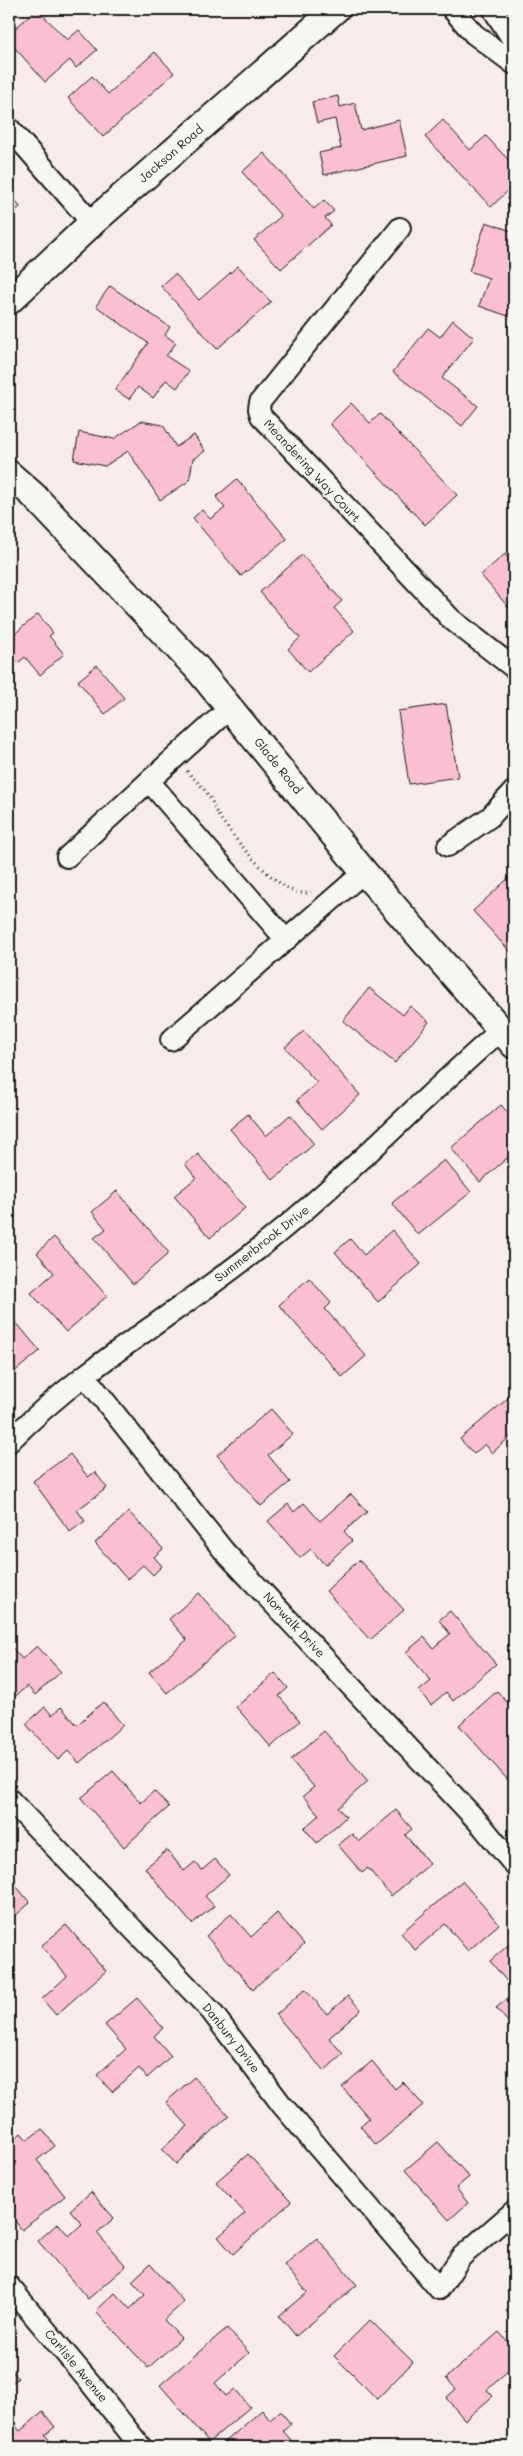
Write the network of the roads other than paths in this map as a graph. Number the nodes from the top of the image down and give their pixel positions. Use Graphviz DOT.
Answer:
graph roads {
  1 [pos="336,9"];
  2 [pos="452,9"];
  3 [pos="493,9"];
  4 [pos="514,42"];
  5 [pos="514,64"];
  6 [pos="9,128"];
  7 [pos="92,223"];
  8 [pos="400,228"];
  9 [pos="20,285"];
  10 [pos="9,302"];
  11 [pos="9,460"];
  12 [pos="9,474"];
  13 [pos="33,495"];
  14 [pos="514,668"];
  15 [pos="231,707"];
  16 [pos="148,782"];
  17 [pos="514,791"];
  18 [pos="448,846"];
  19 [pos="67,857"];
  20 [pos="364,872"];
  21 [pos="286,940"];
  22 [pos="508,1038"];
  23 [pos="171,1040"];
  24 [pos="85,1376"];
  25 [pos="9,1442"];
  26 [pos="9,1798"];
  27 [pos="514,1865"];
  28 [pos="514,2211"];
  29 [pos="9,2286"];
  30 [pos="141,2447"];
  1 -- 7 [label="main road, Jackson Road"];
  2 -- 5 [label="street"];
  3 -- 4 [label="street"];
  6 -- 7 [label="street"];
  7 -- 9 [label="main road, Jackson Road"];
  8 -- 14 [label="street, Meandering Way Court"];
  9 -- 10 [label="main road, Jackson Road"];
  11 -- 13 [label="main road, Glade Road"];
  12 -- 13 [label="main road, Glade Road"];
  13 -- 15 [label="main road, Glade Road"];
  15 -- 16 [label="street"];
  15 -- 20 [label="main road, Glade Road"];
  16 -- 19 [label="street"];
  16 -- 21 [label="street"];
  17 -- 18 [label="street"];
  20 -- 21 [label="street"];
  20 -- 22 [label="main road, Glade Road"];
  21 -- 23 [label="street"];
  22 -- 24 [label="street, Summerbrook Drive"];
  24 -- 25 [label="street, Summerbrook Drive"];
  24 -- 27 [label="street, Norwalk Drive"];
  26 -- 28 [label="street, Danbury Drive"];
  29 -- 30 [label="street, Carlisle Avenue"];
}
